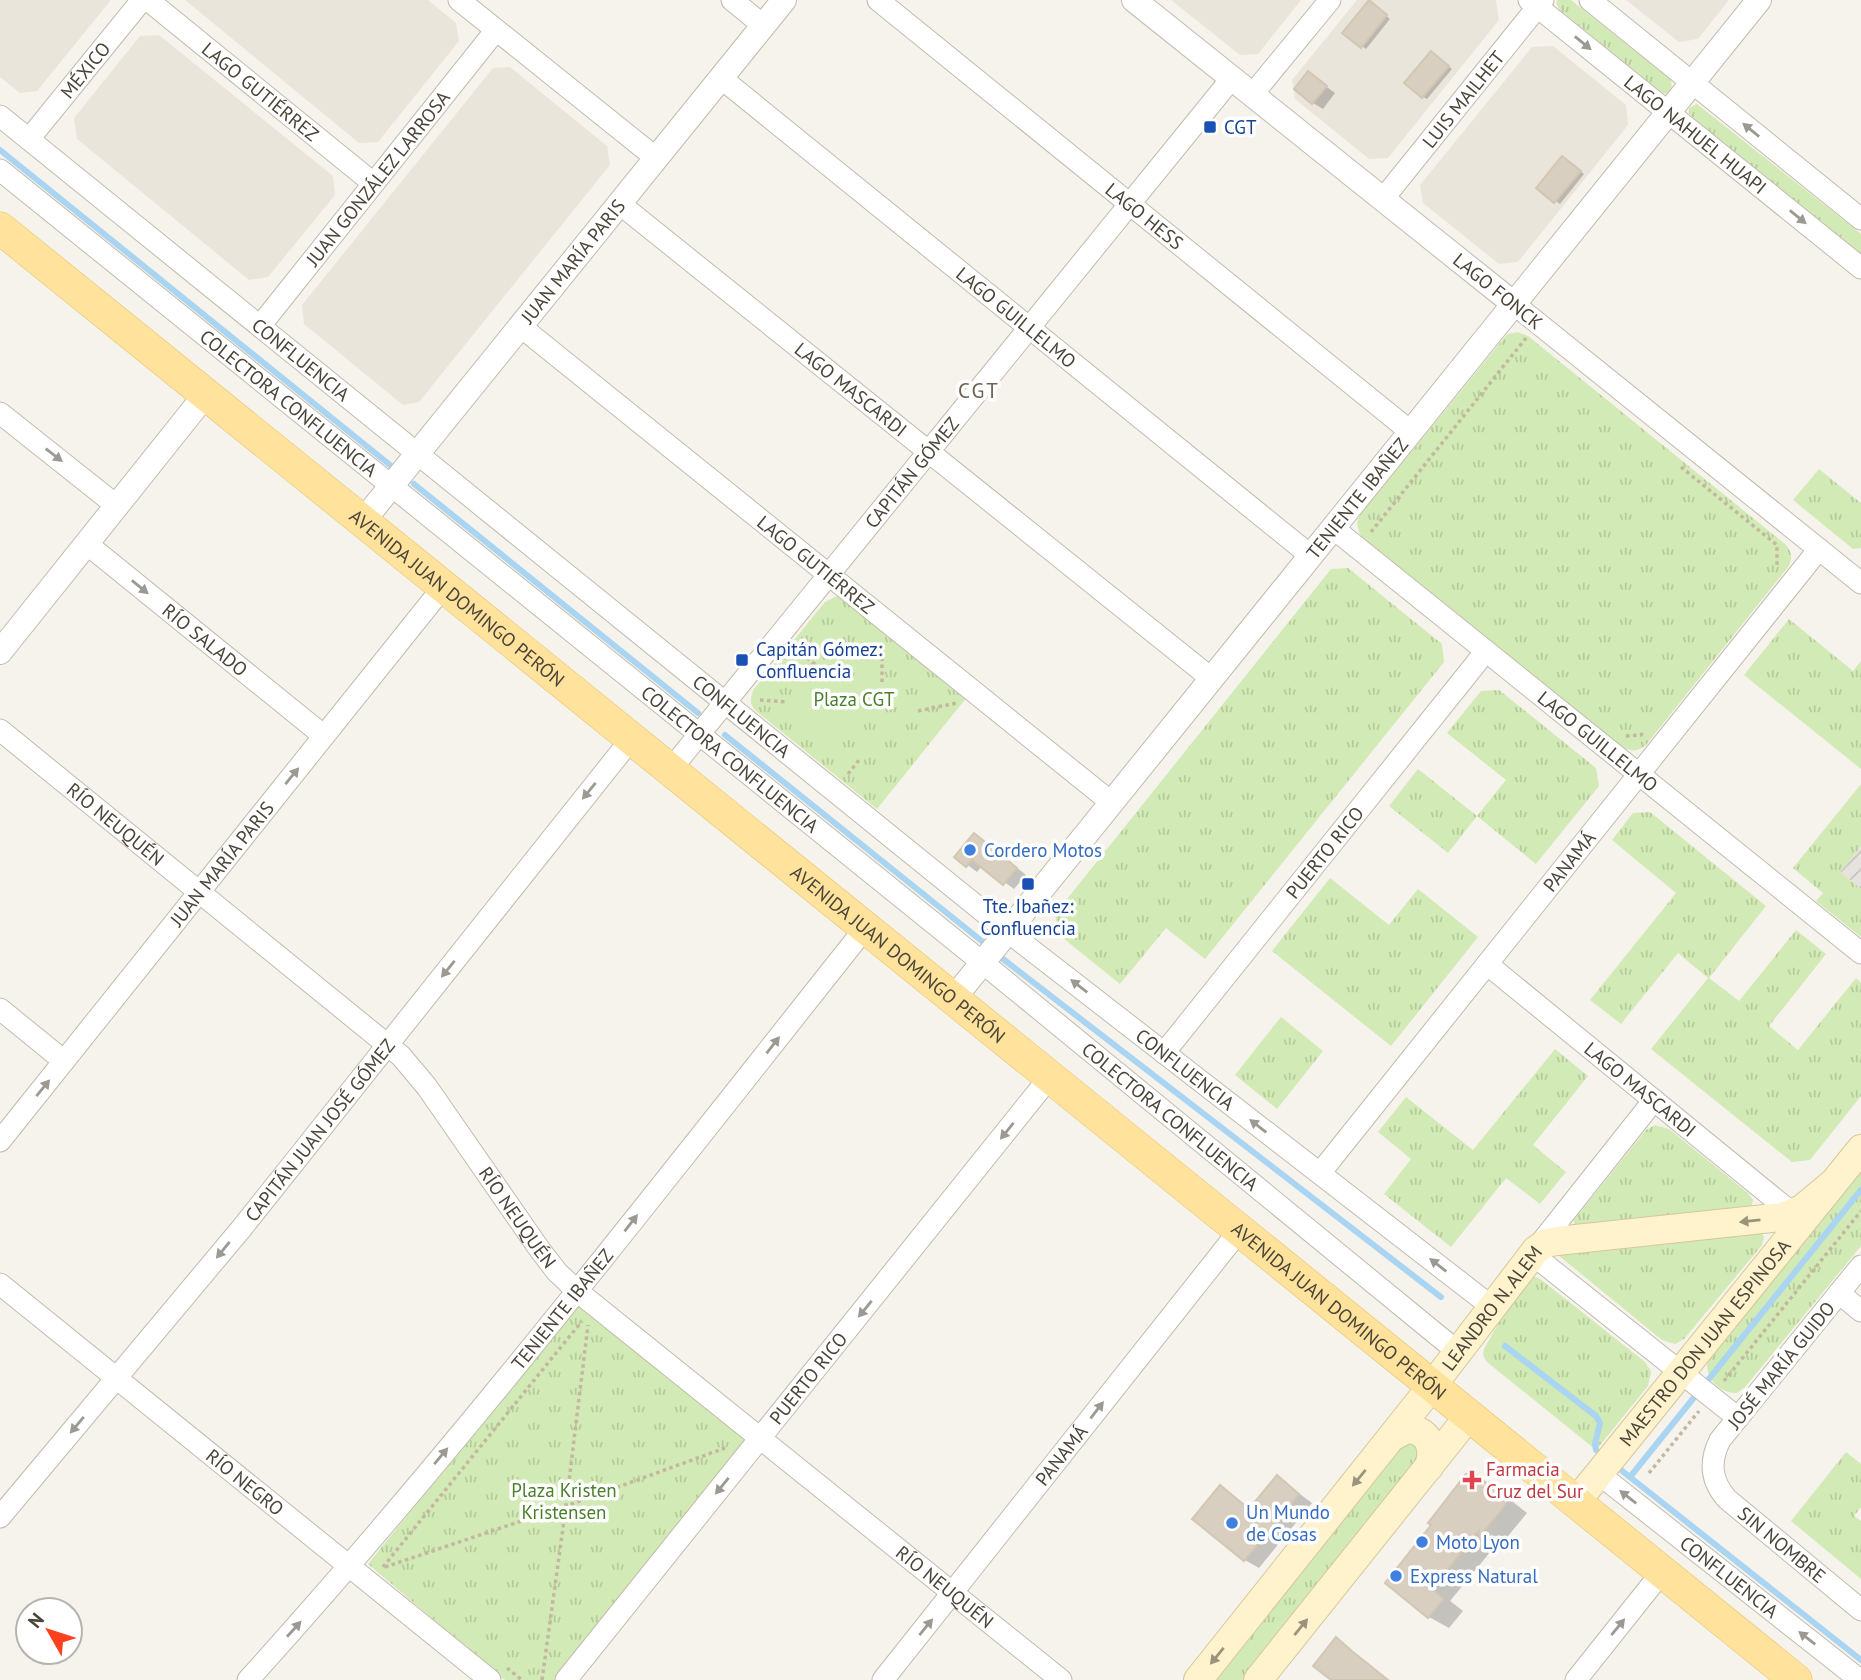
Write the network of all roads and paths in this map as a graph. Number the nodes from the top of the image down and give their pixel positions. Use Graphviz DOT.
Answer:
graph roads {
  1 [pos="142,0"];
  2 [pos="148,0"];
  3 [pos="459,0"];
  4 [pos="732,0"];
  5 [pos="784,0"];
  6 [pos="878,0"];
  7 [pos="1135,0"];
  8 [pos="1329,0"];
  9 [pos="1590,0"];
  10 [pos="1759,0"];
  11 [pos="1537,2"];
  12 [pos="764,26"];
  13 [pos="496,30"];
  14 [pos="721,78"];
  15 [pos="1232,78"];
  16 [pos="1693,83"];
  17 [pos="1252,95"];
  18 [pos="1669,112"];
  19 [pos="0,116"];
  20 [pos="29,139"];
  21 [pos="656,158"];
  22 [pos="0,170"];
  23 [pos="373,183"];
  24 [pos="1383,199"];
  25 [pos="620,204"];
  26 [pos="1129,204"];
  27 [pos="1861,219"];
  28 [pos="0,228"];
  29 [pos="1861,268"];
  30 [pos="1514,304"];
  31 [pos="260,326"];
  32 [pos="520,326"];
  33 [pos="1029,328"];
  34 [pos="1528,336"];
  35 [pos="206,394"];
  36 [pos="0,413"];
  37 [pos="1411,432"];
  38 [pos="929,452"];
  39 [pos="417,453"];
  40 [pos="1672,460"];
  41 [pos="391,485"];
  42 [pos="117,506"];
  43 [pos="363,521"];
  44 [pos="1333,528"];
  45 [pos="1366,539"];
  46 [pos="86,544"];
  47 [pos="1819,549"];
  48 [pos="1311,556"];
  49 [pos="829,575"];
  50 [pos="1770,576"];
  51 [pos="1861,583"];
  52 [pos="444,586"];
  53 [pos="882,637"];
  54 [pos="796,649"];
  55 [pos="1486,651"];
  56 [pos="0,652"];
  57 [pos="817,666"];
  58 [pos="1212,679"];
  59 [pos="882,681"];
  60 [pos="760,693"];
  61 [pos="760,700"];
  62 [pos="725,702"];
  63 [pos="788,702"];
  64 [pos="963,702"];
  65 [pos="760,706"];
  66 [pos="918,711"];
  67 [pos="1650,724"];
  68 [pos="0,730"];
  69 [pos="699,734"];
  70 [pos="324,736"];
  71 [pos="1625,736"];
  72 [pos="632,738"];
  73 [pos="859,760"];
  74 [pos="671,769"];
  75 [pos="1639,774"];
  76 [pos="846,776"];
  77 [pos="1112,803"];
  78 [pos="200,892"];
  79 [pos="866,927"];
  80 [pos="1009,931"];
  81 [pos="1861,953"];
  82 [pos="983,963"];
  83 [pos="1487,964"];
  84 [pos="954,998"];
  85 [pos="0,1009"];
  86 [pos="388,1044"];
  87 [pos="1164,1053"];
  88 [pos="64,1061"];
  89 [pos="1049,1078"];
  90 [pos="1654,1100"];
  91 [pos="0,1141"];
  92 [pos="1861,1149"];
  93 [pos="1320,1173"];
  94 [pos="1832,1184"];
  95 [pos="1861,1210"];
  96 [pos="1792,1213"];
  97 [pos="1239,1231"];
  98 [pos="1532,1254"];
  99 [pos="1861,1266"];
  100 [pos="0,1284"];
  101 [pos="577,1291"];
  102 [pos="1839,1293"];
  103 [pos="1492,1307"];
  104 [pos="1861,1311"];
  105 [pos="1458,1352"];
  106 [pos="116,1378"];
  107 [pos="1432,1386"];
  108 [pos="1699,1386"];
  109 [pos="1469,1416"];
  110 [pos="1738,1418"];
  111 [pos="1392,1437"];
  112 [pos="761,1438"];
  113 [pos="733,1445"];
  114 [pos="1429,1467"];
  115 [pos="1713,1470"];
  116 [pos="1599,1474"];
  117 [pos="1649,1474"];
  118 [pos="1576,1502"];
  119 [pos="566,1506"];
  120 [pos="0,1517"];
  121 [pos="349,1567"];
  122 [pos="1662,1572"];
  123 [pos="953,1593"];
  124 [pos="1861,1610"];
  125 [pos="248,1680"];
  126 [pos="489,1680"];
  127 [pos="542,1680"];
  128 [pos="566,1680"];
  129 [pos="883,1680"];
  130 [pos="1061,1680"];
  131 [pos="1198,1680"];
  132 [pos="1258,1680"];
  133 [pos="1576,1680"];
  134 [pos="1796,1680"];
  135 [pos="1860,1680"];
  1 -- 20 [label="street, MÉXICO"];
  2 -- 23 [label="street, LAGO GUTIÉRREZ"];
  3 -- 13 [label="street"];
  4 -- 12 [label="street"];
  5 -- 12 [label="street, JUAN MARÍA PARIS"];
  6 -- 26 [label="street, LAGO HESS"];
  7 -- 15 [label="street, LAGO FONCK"];
  8 -- 17 [label="street"];
  9 -- 16 [label="street, LAGO NAHUEL HUAPI"];
  10 -- 16 [label="street, TENIENTE IBAÑEZ"];
  11 -- 18 [label="street, LAGO NAHUEL HUAPI, one-way"];
  11 -- 24 [label="street, LUIS MAILHET"];
  12 -- 14 [label="street, JUAN MARÍA PARIS"];
  13 -- 21 [label="street"];
  13 -- 23 [label="street, JUAN GONZÁLEZ LARROSA"];
  14 -- 21 [label="street, JUAN MARÍA PARIS"];
  14 -- 33 [label="street, LAGO GUILLELMO"];
  15 -- 17 [label="street, LAGO FONCK"];
  15 -- 26 [label="street, CAPITÁN GÓMEZ"];
  16 -- 18 [label="street, TENIENTE IBAÑEZ"];
  27 -- 16 [label="street, LAGO NAHUEL HUAPI, one-way"];
  17 -- 24 [label="street, LAGO FONCK"];
  18 -- 29 [label="street, LAGO NAHUEL HUAPI, one-way"];
  18 -- 30 [label="street, TENIENTE IBAÑEZ"];
  19 -- 20 [label="street, CONFLUENCIA"];
  20 -- 31 [label="street, CONFLUENCIA"];
  21 -- 25 [label="street, JUAN MARÍA PARIS"];
  22 -- 41 [label="street, COLECTORA CONFLUENCIA"];
  23 -- 31 [label="street, JUAN GONZÁLEZ LARROSA"];
  24 -- 30 [label="street, LAGO FONCK"];
  25 -- 32 [label="street, JUAN MARÍA PARIS"];
  25 -- 38 [label="street, LAGO MASCARDI"];
  26 -- 33 [label="street, CAPITÁN GÓMEZ"];
  26 -- 37 [label="street, LAGO HESS"];
  28 -- 35 [label="main road, AVENIDA JUAN DOMINGO PERÓN"];
  30 -- 37 [label="street, TENIENTE IBAÑEZ"];
  30 -- 47 [label="street, LAGO FONCK"];
  31 -- 39 [label="street, CONFLUENCIA"];
  32 -- 39 [label="street, JUAN MARÍA PARIS"];
  32 -- 49 [label="street, LAGO GUTIÉRREZ"];
  33 -- 38 [label="street, CAPITÁN GÓMEZ"];
  33 -- 48 [label="street, LAGO GUILLELMO"];
  34 -- 45 [label="path"];
  35 -- 42 [label="street"];
  35 -- 43 [label="main road, AVENIDA JUAN DOMINGO PERÓN"];
  36 -- 42 [label="street, one-way"];
  37 -- 44 [label="street, TENIENTE IBAÑEZ"];
  38 -- 49 [label="street, CAPITÁN GÓMEZ"];
  38 -- 58 [label="street, LAGO MASCARDI"];
  39 -- 41 [label="street, JUAN MARÍA PARIS"];
  39 -- 62 [label="street, CONFLUENCIA"];
  40 -- 50 [label="path"];
  41 -- 43 [label="street, JUAN MARÍA PARIS"];
  41 -- 69 [label="street, COLECTORA CONFLUENCIA"];
  42 -- 46 [label="street"];
  43 -- 52 [label="main road, AVENIDA JUAN DOMINGO PERÓN"];
  44 -- 48 [label="street, TENIENTE IBAÑEZ"];
  44 -- 55 [label="street, LAGO GUILLELMO"];
  46 -- 56 [label="street"];
  46 -- 70 [label="street, RÍO SALADO, one-way"];
  47 -- 51 [label="street, LAGO FONCK"];
  47 -- 75 [label="street, PANAMÁ"];
  48 -- 58 [label="street, TENIENTE IBAÑEZ"];
  49 -- 62 [label="street, CAPITÁN GÓMEZ"];
  49 -- 77 [label="street, LAGO GUTIÉRREZ"];
  52 -- 70 [label="street, JUAN MARÍA PARIS"];
  52 -- 72 [label="main road, AVENIDA JUAN DOMINGO PERÓN"];
  53 -- 59 [label="path"];
  54 -- 57 [label="path"];
  55 -- 75 [label="street, LAGO GUILLELMO"];
  55 -- 87 [label="street, PUERTO RICO"];
  58 -- 77 [label="street, TENIENTE IBAÑEZ"];
  60 -- 61 [label="path"];
  61 -- 63 [label="path"];
  61 -- 65 [label="path"];
  62 -- 69 [label="street, CAPITÁN GÓMEZ"];
  62 -- 80 [label="street, CONFLUENCIA"];
  64 -- 66 [label="path"];
  67 -- 71 [label="path"];
  68 -- 78 [label="street, RÍO NEUQUÉN"];
  69 -- 74 [label="street, CAPITÁN GÓMEZ"];
  69 -- 82 [label="street, COLECTORA CONFLUENCIA"];
  78 -- 70 [label="street, JUAN MARÍA PARIS, one-way"];
  72 -- 74 [label="main road, AVENIDA JUAN DOMINGO PERÓN"];
  72 -- 86 [label="street, CAPITÁN JUAN JOSÉ GÓMEZ, one-way"];
  73 -- 76 [label="path"];
  74 -- 79 [label="main road, AVENIDA JUAN DOMINGO PERÓN"];
  75 -- 81 [label="street, LAGO GUILLELMO"];
  75 -- 83 [label="street, PANAMÁ"];
  77 -- 80 [label="street, TENIENTE IBAÑEZ"];
  78 -- 86 [label="street, RÍO NEUQUÉN"];
  78 -- 88 [label="street, JUAN MARÍA PARIS"];
  79 -- 84 [label="main road, AVENIDA JUAN DOMINGO PERÓN"];
  101 -- 79 [label="street, TENIENTE IBAÑEZ, one-way"];
  80 -- 82 [label="street, TENIENTE IBAÑEZ"];
  87 -- 80 [label="street, CONFLUENCIA, one-way"];
  82 -- 84 [label="street, TENIENTE IBAÑEZ"];
  82 -- 105 [label="street, COLECTORA CONFLUENCIA"];
  83 -- 90 [label="street, LAGO MASCARDI"];
  83 -- 93 [label="street, PANAMÁ"];
  84 -- 89 [label="main road, AVENIDA JUAN DOMINGO PERÓN"];
  85 -- 88 [label="street"];
  86 -- 101 [label="street, RÍO NEUQUÉN"];
  86 -- 106 [label="street, CAPITÁN JUAN JOSÉ GÓMEZ, one-way"];
  93 -- 87 [label="street, CONFLUENCIA, one-way"];
  91 -- 88 [label="street, JUAN MARÍA PARIS, one-way"];
  89 -- 97 [label="main road, AVENIDA JUAN DOMINGO PERÓN"];
  89 -- 112 [label="street, PUERTO RICO, one-way"];
  90 -- 96 [label="street, LAGO MASCARDI"];
  90 -- 98 [label="street, LEANDRO N. ALEM"];
  92 -- 94 [label="main road, MAESTRO DON JUAN ESPINOSA"];
  103 -- 93 [label="street, CONFLUENCIA, one-way"];
  94 -- 96 [label="main road, MAESTRO DON JUAN ESPINOSA"];
  94 -- 108 [label="main road, MAESTRO DON JUAN ESPINOSA"];
  95 -- 108 [label="path"];
  96 -- 98 [label="main road, MAESTRO DON JUAN ESPINOSA, one-way"];
  97 -- 107 [label="main road, AVENIDA JUAN DOMINGO PERÓN"];
  123 -- 97 [label="street, PANAMÁ, one-way"];
  98 -- 103 [label="main road, LEANDRO N. ALEM"];
  98 -- 108 [label="street"];
  99 -- 102 [label="street, JOSÉ MARÍA GUIDO"];
  100 -- 106 [label="street, RÍO NEGRO"];
  101 -- 112 [label="street, RÍO NEUQUÉN"];
  121 -- 101 [label="street, TENIENTE IBAÑEZ, one-way"];
  102 -- 104 [label="street"];
  102 -- 110 [label="street, JOSÉ MARÍA GUIDO"];
  103 -- 105 [label="main road, LEANDRO N. ALEM"];
  105 -- 107 [label="main road, LEANDRO N. ALEM"];
  106 -- 120 [label="street, CAPITÁN JUAN JOSÉ GÓMEZ, one-way"];
  106 -- 121 [label="street, RÍO NEGRO"];
  107 -- 109 [label="main road, AVENIDA JUAN DOMINGO PERÓN"];
  107 -- 111 [label="main road, LEANDRO N. ALEM"];
  108 -- 110 [label="street"];
  108 -- 116 [label="main road, MAESTRO DON JUAN ESPINOSA"];
  108 -- 117 [label="path"];
  109 -- 114 [label="main road"];
  109 -- 118 [label="main road, AVENIDA JUAN DOMINGO PERÓN"];
  110 -- 115 [label="street, JOSÉ MARÍA GUIDO"];
  111 -- 114 [label="main road"];
  111 -- 131 [label="main road, LEANDRO N. ALEM, one-way"];
  112 -- 123 [label="street, RÍO NEUQUÉN"];
  112 -- 128 [label="street, PUERTO RICO, one-way"];
  113 -- 119 [label="path"];
  132 -- 114 [label="main road, one-way"];
  115 -- 124 [label="street, SIN NOMBRE"];
  116 -- 118 [label="main road, MAESTRO DON JUAN ESPINOSA"];
  135 -- 116 [label="street, CONFLUENCIA, one-way"];
  118 -- 122 [label="main road, AVENIDA JUAN DOMINGO PERÓN"];
  119 -- 119 [label="path"];
  119 -- 127 [label="path"];
  125 -- 121 [label="street, TENIENTE IBAÑEZ, one-way"];
  121 -- 126 [label="street, RÍO NEGRO"];
  133 -- 122 [label="street, one-way"];
  122 -- 134 [label="main road, AVENIDA JUAN DOMINGO PERÓN"];
  129 -- 123 [label="street, PANAMÁ, one-way"];
  123 -- 130 [label="street, RÍO NEUQUÉN"];
}
